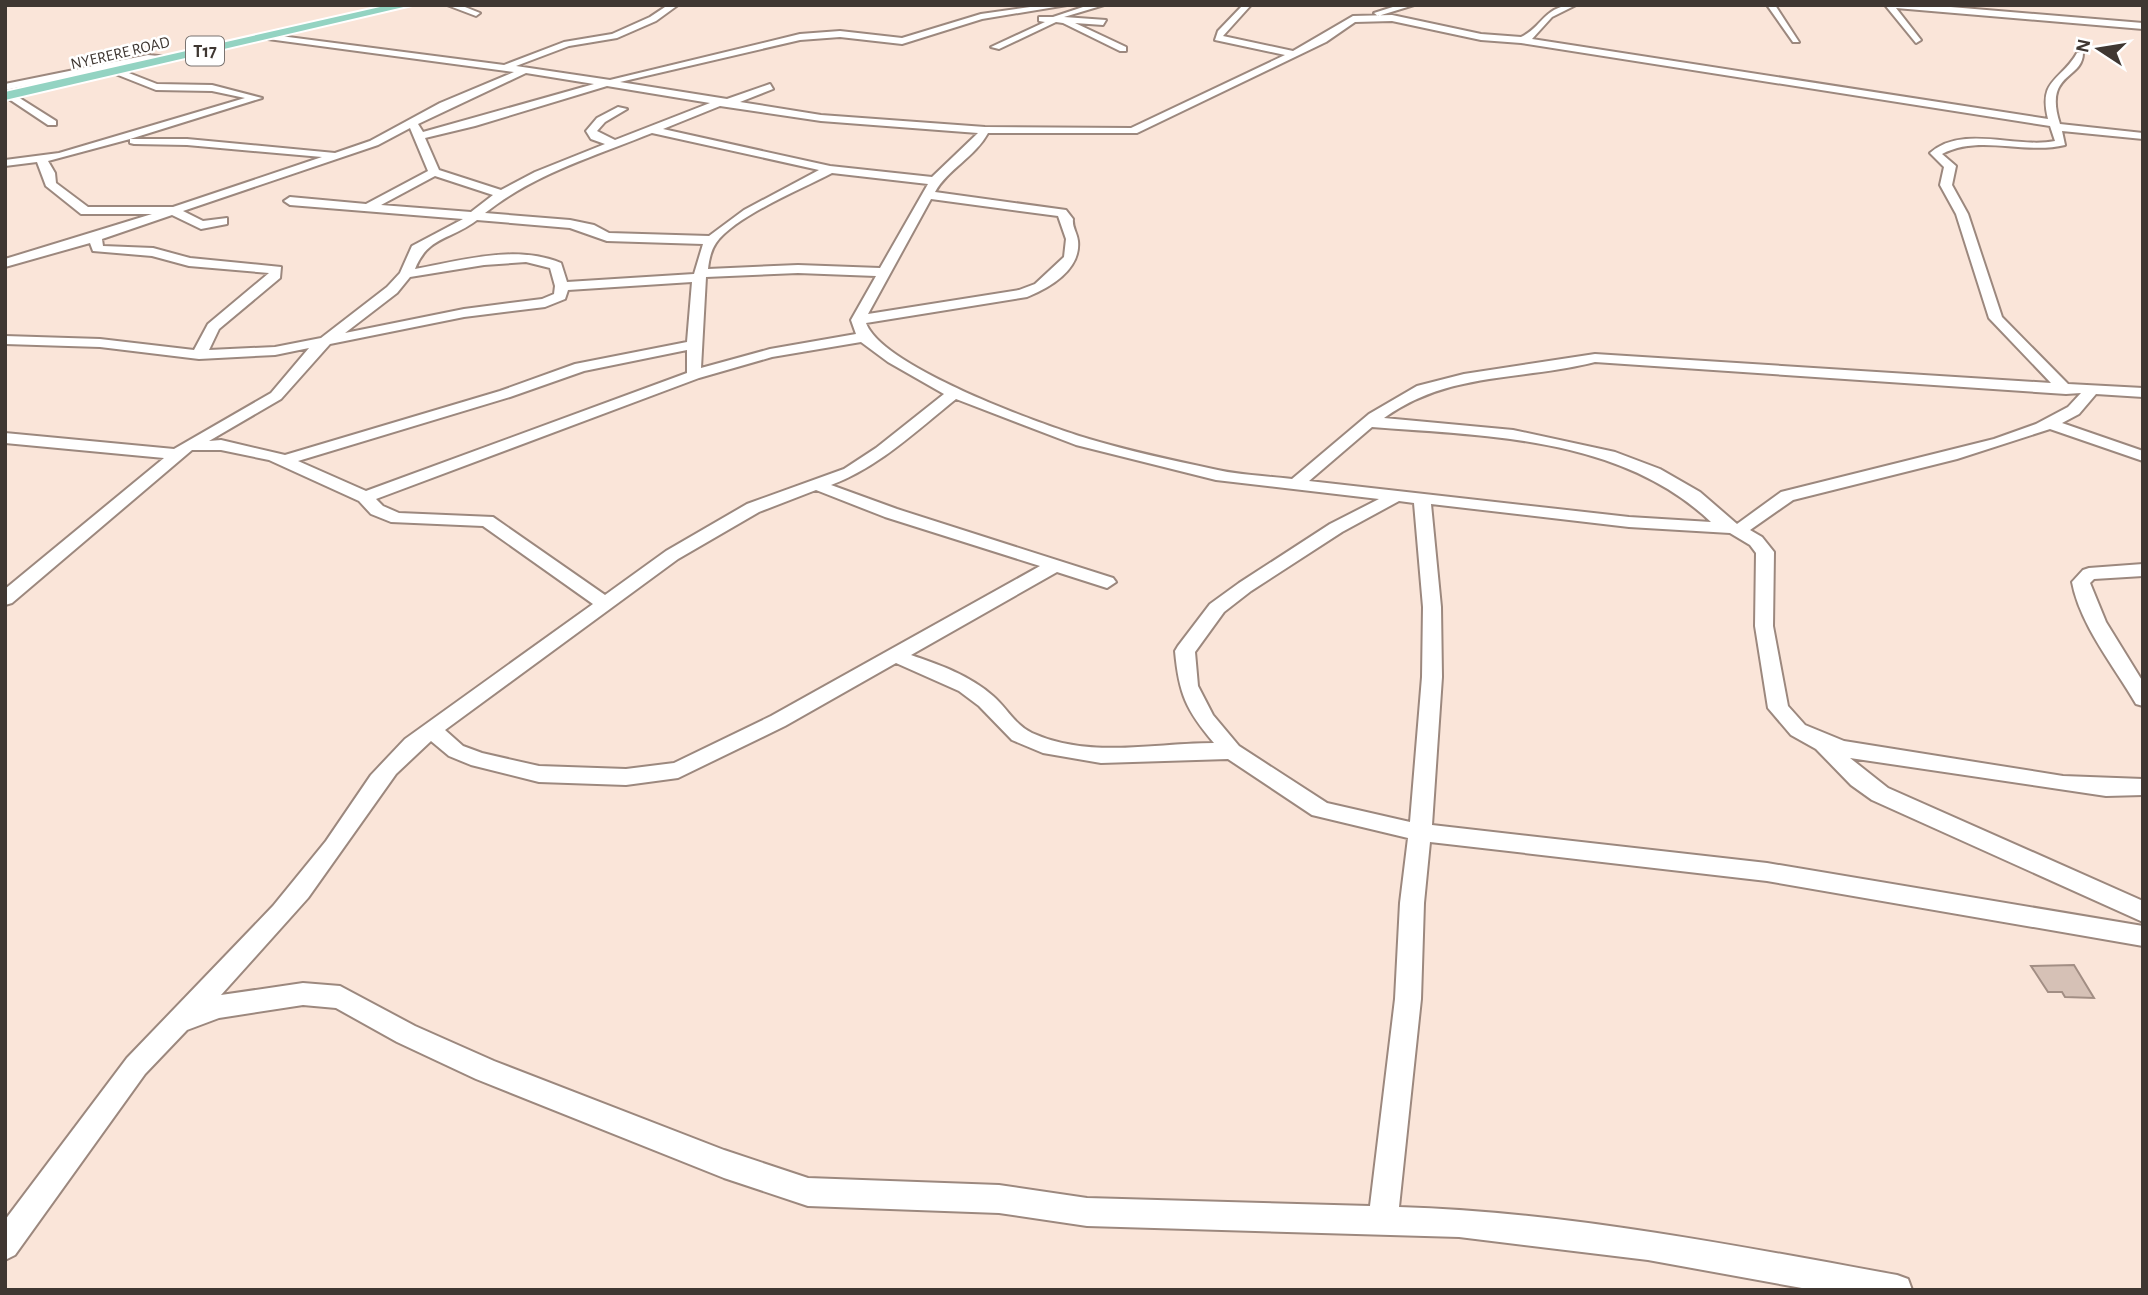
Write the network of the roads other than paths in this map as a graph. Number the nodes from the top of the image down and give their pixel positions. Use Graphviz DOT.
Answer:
graph roads {
  1 [pos="406,5"];
  2 [pos="451,5"];
  3 [pos="674,5"];
  4 [pos="1063,5"];
  5 [pos="1100,5"];
  6 [pos="1105,5"];
  7 [pos="1247,5"];
  8 [pos="1410,5"];
  9 [pos="1572,5"];
  10 [pos="1771,5"];
  11 [pos="1891,5"];
  12 [pos="2031,5"];
  13 [pos="384,6"];
  14 [pos="476,13"];
  15 [pos="2032,16"];
  16 [pos="1371,17"];
  17 [pos="1056,19"];
  18 [pos="1103,22"];
  19 [pos="2143,26"];
  20 [pos="947,28"];
  21 [pos="1089,33"];
  22 [pos="268,36"];
  23 [pos="1521,40"];
  24 [pos="1796,40"];
  25 [pos="1916,40"];
  26 [pos="996,47"];
  27 [pos="1123,48"];
  28 [pos="1294,54"];
  29 [pos="2080,55"];
  30 [pos="175,58"];
  31 [pos="503,68"];
  32 [pos="116,71"];
  33 [pos="524,71"];
  34 [pos="604,83"];
  35 [pos="770,87"];
  36 [pos="9,97"];
  37 [pos="722,103"];
  38 [pos="622,109"];
  39 [pos="52,123"];
  40 [pos="414,123"];
  41 [pos="2056,125"];
  42 [pos="653,130"];
  43 [pos="985,130"];
  44 [pos="2143,134"];
  45 [pos="420,136"];
  46 [pos="613,143"];
  47 [pos="77,150"];
  48 [pos="340,155"];
  49 [pos="41,159"];
  50 [pos="5,163"];
  51 [pos="830,169"];
  52 [pos="434,172"];
  53 [pos="932,188"];
  54 [pos="502,194"];
  55 [pos="290,201"];
  56 [pos="370,206"];
  57 [pos="172,210"];
  58 [pos="472,218"];
  59 [pos="223,221"];
  60 [pos="96,237"];
  61 [pos="711,240"];
  62 [pos="5,262"];
  63 [pos="885,272"];
  64 [pos="406,274"];
  65 [pos="700,275"];
  66 [pos="562,286"];
  67 [pos="858,320"];
  68 [pos="864,337"];
  69 [pos="5,340"];
  70 [pos="320,345"];
  71 [pos="693,345"];
  72 [pos="199,355"];
  73 [pos="694,375"];
  74 [pos="2066,390"];
  75 [pos="2091,391"];
  76 [pos="954,393"];
  77 [pos="2143,393"];
  78 [pos="1372,422"];
  79 [pos="2048,423"];
  80 [pos="5,438"];
  81 [pos="181,451"];
  82 [pos="2143,456"];
  83 [pos="284,460"];
  84 [pos="819,486"];
  85 [pos="1294,486"];
  86 [pos="1395,496"];
  87 [pos="365,497"];
  88 [pos="1422,499"];
  89 [pos="1733,529"];
  90 [pos="1054,566"];
  91 [pos="2143,570"];
  92 [pos="1107,582"];
  93 [pos="5,599"];
  94 [pos="604,603"];
  95 [pos="895,656"];
  96 [pos="2143,699"];
  97 [pos="432,730"];
  98 [pos="1822,743"];
  99 [pos="1232,751"];
  100 [pos="2143,787"];
  101 [pos="1420,832"];
  102 [pos="2143,912"];
  103 [pos="2143,936"];
  104 [pos="178,1023"];
  105 [pos="1383,1219"];
  106 [pos="5,1245"];
  107 [pos="1897,1290"];
  1 -- 13 [label="main road, NYERERE ROAD / T17"];
  2 -- 14 [label="street"];
  3 -- 31 [label="street"];
  4 -- 20 [label="street"];
  5 -- 17 [label="street"];
  6 -- 18 [label="street"];
  7 -- 28 [label="street"];
  8 -- 16 [label="street"];
  9 -- 23 [label="street"];
  10 -- 24 [label="street"];
  11 -- 15 [label="street"];
  11 -- 25 [label="street"];
  12 -- 15 [label="street"];
  13 -- 22 [label="main road, NYERERE ROAD / T17"];
  15 -- 19 [label="street"];
  16 -- 23 [label="street"];
  16 -- 28 [label="street"];
  17 -- 18 [label="street"];
  17 -- 20 [label="street"];
  17 -- 21 [label="street"];
  17 -- 26 [label="street"];
  18 -- 21 [label="street"];
  20 -- 34 [label="street"];
  21 -- 27 [label="street"];
  22 -- 30 [label="main road, NYERERE ROAD / T17"];
  22 -- 31 [label="street"];
  23 -- 41 [label="street"];
  28 -- 43 [label="street"];
  29 -- 41 [label="street"];
  30 -- 32 [label="main road, NYERERE ROAD / T17"];
  30 -- 36 [label="street"];
  31 -- 33 [label="street"];
  32 -- 36 [label="main road, NYERERE ROAD / T17"];
  32 -- 47 [label="street"];
  33 -- 34 [label="street"];
  33 -- 40 [label="street"];
  34 -- 37 [label="street"];
  34 -- 45 [label="street"];
  35 -- 37 [label="street"];
  36 -- 39 [label="street"];
  37 -- 42 [label="street"];
  37 -- 43 [label="street"];
  38 -- 46 [label="street"];
  40 -- 45 [label="street"];
  40 -- 48 [label="street"];
  41 -- 44 [label="street"];
  41 -- 74 [label="street"];
  42 -- 46 [label="street"];
  42 -- 51 [label="street"];
  43 -- 53 [label="street"];
  45 -- 52 [label="street"];
  46 -- 54 [label="street"];
  47 -- 48 [label="street"];
  47 -- 49 [label="street"];
  48 -- 57 [label="street"];
  49 -- 50 [label="street"];
  49 -- 57 [label="street"];
  51 -- 53 [label="street"];
  51 -- 61 [label="street"];
  52 -- 54 [label="street"];
  52 -- 56 [label="street"];
  53 -- 63 [label="street"];
  53 -- 67 [label="street"];
  54 -- 58 [label="street"];
  55 -- 56 [label="street"];
  56 -- 58 [label="street"];
  57 -- 59 [label="street"];
  57 -- 60 [label="street"];
  58 -- 61 [label="street"];
  58 -- 64 [label="street"];
  60 -- 62 [label="street"];
  60 -- 72 [label="street"];
  61 -- 65 [label="street"];
  63 -- 65 [label="street"];
  63 -- 67 [label="street"];
  64 -- 66 [label="street"];
  64 -- 70 [label="street"];
  65 -- 66 [label="street"];
  65 -- 71 [label="street"];
  66 -- 70 [label="street"];
  67 -- 68 [label="street"];
  68 -- 73 [label="street"];
  68 -- 76 [label="street"];
  69 -- 72 [label="street"];
  70 -- 72 [label="street"];
  70 -- 81 [label="street"];
  71 -- 73 [label="street"];
  71 -- 83 [label="street"];
  73 -- 87 [label="street"];
  74 -- 75 [label="street"];
  74 -- 78 [label="street"];
  75 -- 77 [label="street"];
  75 -- 79 [label="street"];
  76 -- 84 [label="street"];
  76 -- 85 [label="street"];
  78 -- 85 [label="street"];
  78 -- 89 [label="street"];
  79 -- 82 [label="street"];
  79 -- 89 [label="street"];
  80 -- 81 [label="street"];
  81 -- 83 [label="street"];
  81 -- 93 [label="street"];
  83 -- 87 [label="street"];
  84 -- 90 [label="street"];
  84 -- 94 [label="street"];
  85 -- 86 [label="street"];
  86 -- 88 [label="street"];
  86 -- 99 [label="street"];
  87 -- 94 [label="street"];
  88 -- 89 [label="street"];
  88 -- 101 [label="street"];
  89 -- 98 [label="street"];
  90 -- 92 [label="street"];
  90 -- 95 [label="street"];
  91 -- 96 [label="street"];
  94 -- 97 [label="street"];
  95 -- 97 [label="street"];
  95 -- 99 [label="street"];
  97 -- 104 [label="street"];
  98 -- 100 [label="street"];
  98 -- 102 [label="street"];
  99 -- 101 [label="street"];
  101 -- 103 [label="street"];
  101 -- 105 [label="street"];
  104 -- 105 [label="street"];
  104 -- 106 [label="street"];
  105 -- 107 [label="street"];
}
